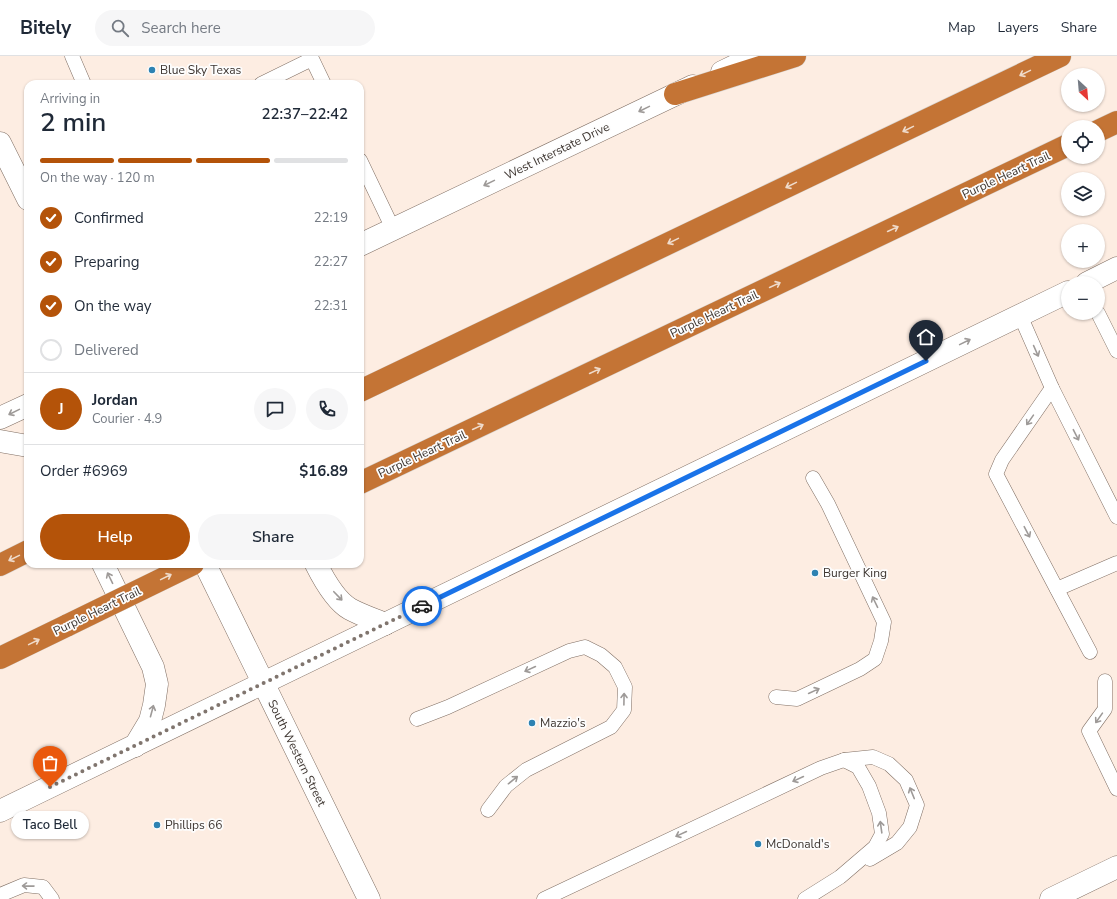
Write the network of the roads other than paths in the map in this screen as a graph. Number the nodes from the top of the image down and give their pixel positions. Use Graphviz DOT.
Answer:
graph roads {
  1 [pos="72,56"];
  2 [pos="755,56"];
  3 [pos="795,56"];
  4 [pos="1060,56"];
  5 [pos="313,58"];
  6 [pos="82,80"];
  7 [pos="269,80"];
  8 [pos="322,80"];
  9 [pos="675,94"];
  10 [pos="1117,122"];
  11 [pos="1105,128"];
  12 [pos="0,143"];
  13 [pos="1061,148"];
  14 [pos="364,168"];
  15 [pos="24,191"];
  16 [pos="393,229"];
  17 [pos="364,243"];
  18 [pos="1117,268"];
  19 [pos="1101,276"];
  20 [pos="1061,296"];
  21 [pos="1020,316"];
  22 [pos="1102,320"];
  23 [pos="1117,351"];
  24 [pos="1052,388"];
  25 [pos="364,389"];
  26 [pos="24,407"];
  27 [pos="0,418"];
  28 [pos="0,441"];
  29 [pos="24,445"];
  30 [pos="813,478"];
  31 [pos="364,481"];
  32 [pos="1117,517"];
  33 [pos="24,553"];
  34 [pos="1117,562"];
  35 [pos="0,565"];
  36 [pos="105,568"];
  37 [pos="185,568"];
  38 [pos="207,568"];
  39 [pos="318,568"];
  40 [pos="1057,589"];
  41 [pos="385,624"];
  42 [pos="1090,652"];
  43 [pos="0,658"];
  44 [pos="1105,681"];
  45 [pos="263,684"];
  46 [pos="776,697"];
  47 [pos="417,719"];
  48 [pos="135,746"];
  49 [pos="844,760"];
  50 [pos="1117,789"];
  51 [pos="488,810"];
  52 [pos="0,811"];
  53 [pos="1117,867"];
  54 [pos="840,877"];
  55 [pos="0,895"];
  56 [pos="52,899"];
  57 [pos="369,899"];
  58 [pos="544,899"];
  59 [pos="805,899"];
  60 [pos="1051,899"];
  1 -- 6 [label="lane"];
  2 -- 9 [label="main road, West Interstate Drive"];
  3 -- 9 [label="highway"];
  4 -- 25 [label="highway, one-way"];
  5 -- 7 [label="lane"];
  5 -- 8 [label="lane"];
  9 -- 16 [label="main road, West Interstate Drive, one-way"];
  10 -- 11 [label="highway"];
  12 -- 15 [label="main road"];
  31 -- 13 [label="highway, Purple Heart Trail, one-way"];
  14 -- 16 [label="lane"];
  16 -- 17 [label="main road, West Interstate Drive"];
  18 -- 19 [label="main road"];
  20 -- 21 [label="main road"];
  21 -- 24 [label="lane, one-way"];
  41 -- 21 [label="main road, one-way"];
  22 -- 23 [label="lane"];
  24 -- 32 [label="lane, one-way"];
  24 -- 40 [label="lane, one-way"];
  26 -- 27 [label="main road, one-way"];
  28 -- 29 [label="main road"];
  46 -- 30 [label="lane, one-way"];
  33 -- 35 [label="highway, one-way"];
  34 -- 40 [label="lane"];
  48 -- 36 [label="main road, one-way"];
  43 -- 37 [label="highway, Purple Heart Trail, one-way, bridge"];
  38 -- 45 [label="main road, South Western Street"];
  39 -- 41 [label="main road, one-way"];
  40 -- 42 [label="lane"];
  41 -- 45 [label="main road"];
  44 -- 50 [label="lane, one-way"];
  45 -- 48 [label="main road"];
  45 -- 57 [label="main road, South Western Street"];
  51 -- 47 [label="lane, one-way"];
  48 -- 52 [label="main road"];
  54 -- 49 [label="lane, one-way"];
  54 -- 49 [label="lane, one-way"];
  49 -- 58 [label="lane, one-way"];
  53 -- 60 [label="main road"];
  54 -- 59 [label="lane"];
  56 -- 55 [label="lane, one-way"];
}
